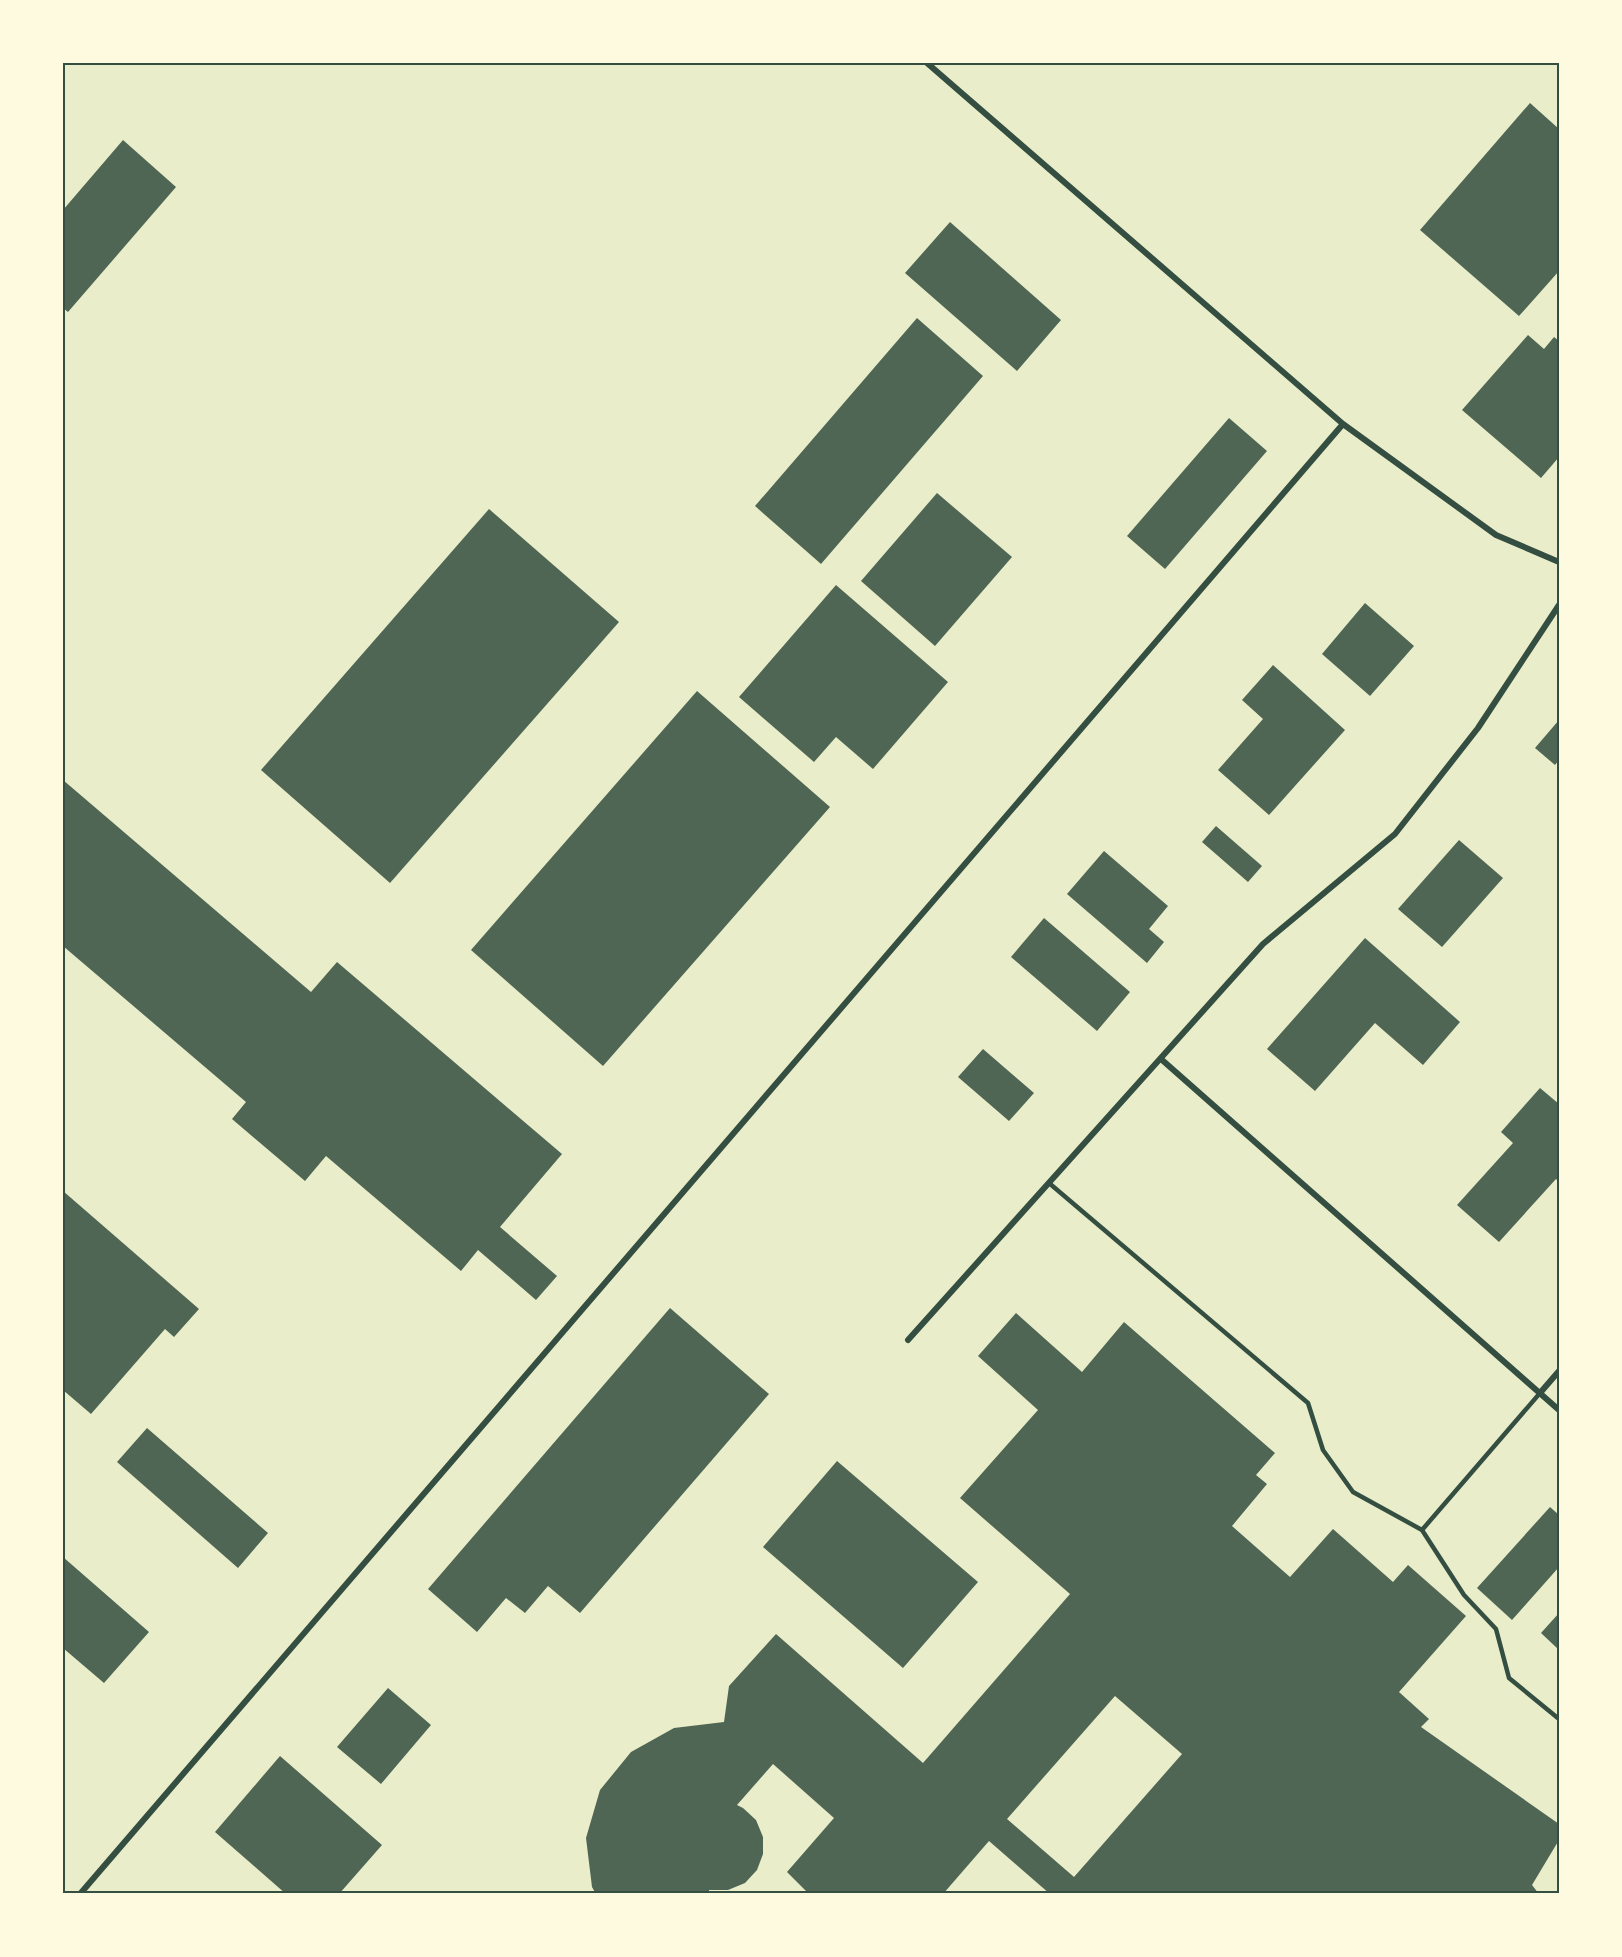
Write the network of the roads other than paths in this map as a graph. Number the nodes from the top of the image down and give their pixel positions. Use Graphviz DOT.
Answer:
graph roads {
  1 [pos="927,63"];
  2 [pos="1343,424"];
  3 [pos="1559,562"];
  4 [pos="1559,605"];
  5 [pos="1161,1059"];
  6 [pos="1049,1183"];
  7 [pos="908,1340"];
  8 [pos="1559,1371"];
  9 [pos="1540,1393"];
  10 [pos="1559,1410"];
  11 [pos="1422,1530"];
  12 [pos="1559,1719"];
  13 [pos="80,1894"];
  1 -- 2 [label="street"];
  2 -- 3 [label="street"];
  2 -- 13 [label="street"];
  4 -- 5 [label="street"];
  5 -- 6 [label="street"];
  5 -- 9 [label="street"];
  6 -- 7 [label="street"];
  6 -- 11 [label="lane"];
  8 -- 9 [label="street"];
  9 -- 10 [label="street"];
  9 -- 11 [label="lane"];
  11 -- 12 [label="lane"];
}
